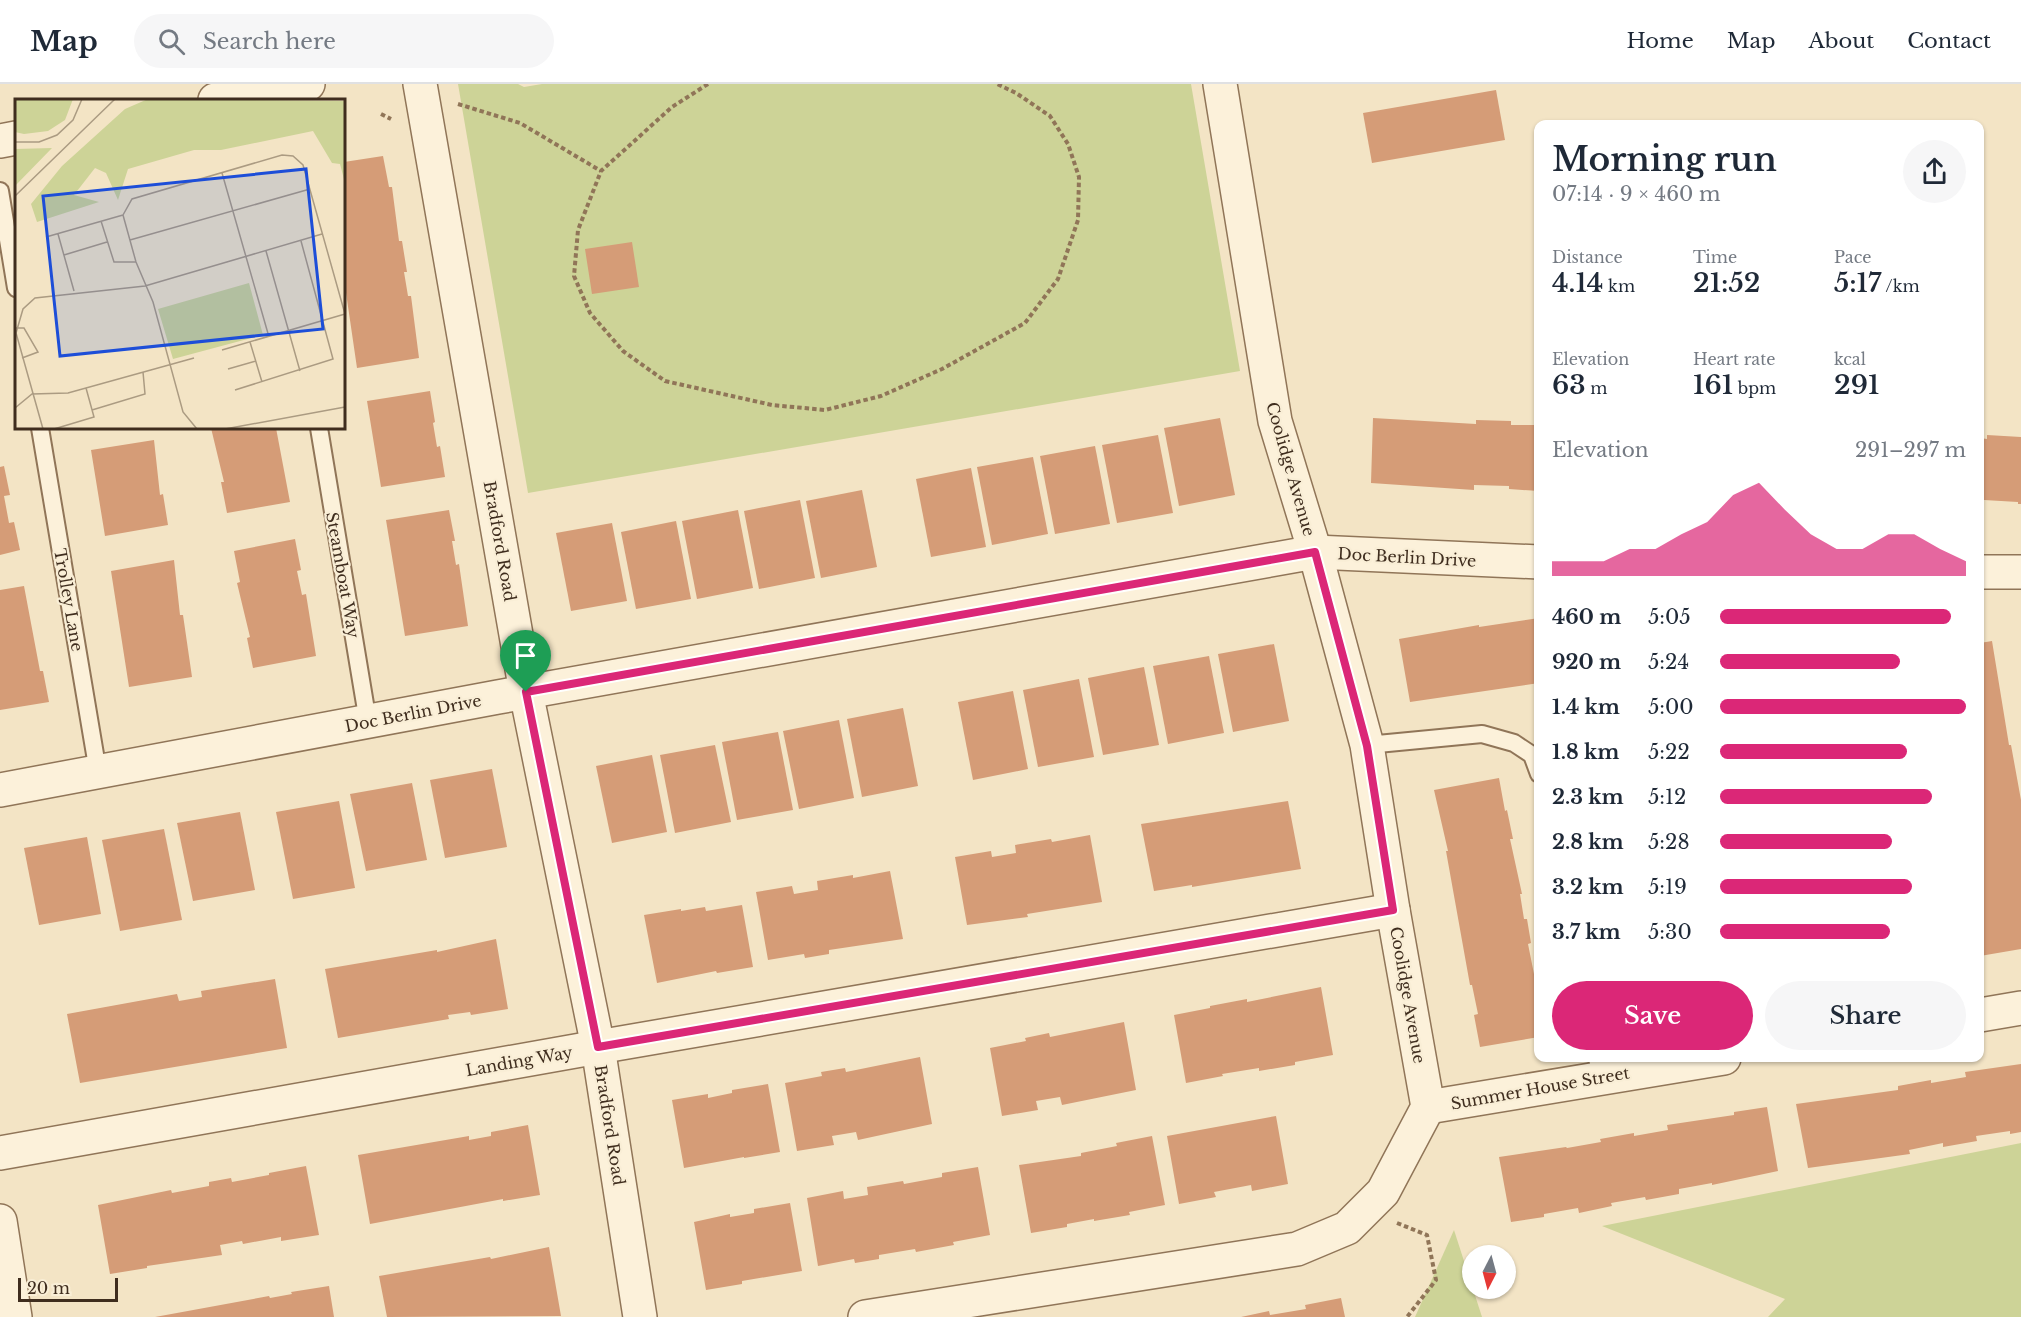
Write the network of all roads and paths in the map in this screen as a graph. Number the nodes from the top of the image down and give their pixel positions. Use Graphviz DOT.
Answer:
graph roads {
  1 [pos="308,84"];
  2 [pos="420,84"];
  3 [pos="708,84"];
  4 [pos="997,84"];
  5 [pos="1220,84"];
  6 [pos="262,92"];
  7 [pos="221,99"];
  8 [pos="458,104"];
  9 [pos="15,138"];
  10 [pos="0,141"];
  11 [pos="602,171"];
  12 [pos="0,190"];
  13 [pos="15,282"];
  14 [pos="40,429"];
  15 [pos="319,429"];
  16 [pos="1315,552"];
  17 [pos="1534,562"];
  18 [pos="1984,572"];
  19 [pos="2021,572"];
  20 [pos="526,692"];
  21 [pos="368,722"];
  22 [pos="1367,746"];
  23 [pos="1534,761"];
  24 [pos="98,772"];
  25 [pos="0,790"];
  26 [pos="1393,910"];
  27 [pos="2021,1008"];
  28 [pos="1984,1014"];
  29 [pos="598,1047"];
  30 [pos="1674,1062"];
  31 [pos="1599,1068"];
  32 [pos="1428,1107"];
  33 [pos="0,1154"];
  34 [pos="1364,1211"];
  35 [pos="0,1221"];
  36 [pos="15,1317"];
  37 [pos="640,1317"];
  38 [pos="865,1317"];
  39 [pos="1407,1317"];
  1 -- 6 [label="street"];
  2 -- 20 [label="street, Bradford Road"];
  3 -- 11 [label="path"];
  4 -- 11 [label="path"];
  5 -- 16 [label="street, Coolidge Avenue"];
  6 -- 7 [label="street"];
  8 -- 11 [label="path"];
  9 -- 10 [label="street"];
  12 -- 13 [label="lane"];
  14 -- 24 [label="lane, Trolley Lane"];
  15 -- 21 [label="lane, Steamboat Way"];
  16 -- 17 [label="street, Doc Berlin Drive"];
  16 -- 20 [label="street, Doc Berlin Drive"];
  16 -- 22 [label="street, Coolidge Avenue"];
  18 -- 19 [label="street"];
  20 -- 21 [label="street, Doc Berlin Drive"];
  20 -- 29 [label="street, Bradford Road"];
  21 -- 24 [label="street, Doc Berlin Drive"];
  22 -- 23 [label="lane"];
  22 -- 26 [label="street, Coolidge Avenue"];
  24 -- 25 [label="street, Doc Berlin Drive"];
  26 -- 29 [label="street, Landing Way"];
  26 -- 32 [label="street, Coolidge Avenue"];
  27 -- 28 [label="street"];
  29 -- 33 [label="street, Landing Way"];
  29 -- 37 [label="street, Bradford Road"];
  30 -- 31 [label="street, Summer House Street"];
  31 -- 32 [label="street, Summer House Street"];
  32 -- 34 [label="street"];
  34 -- 38 [label="street"];
  34 -- 39 [label="path"];
  35 -- 36 [label="street"];
}
